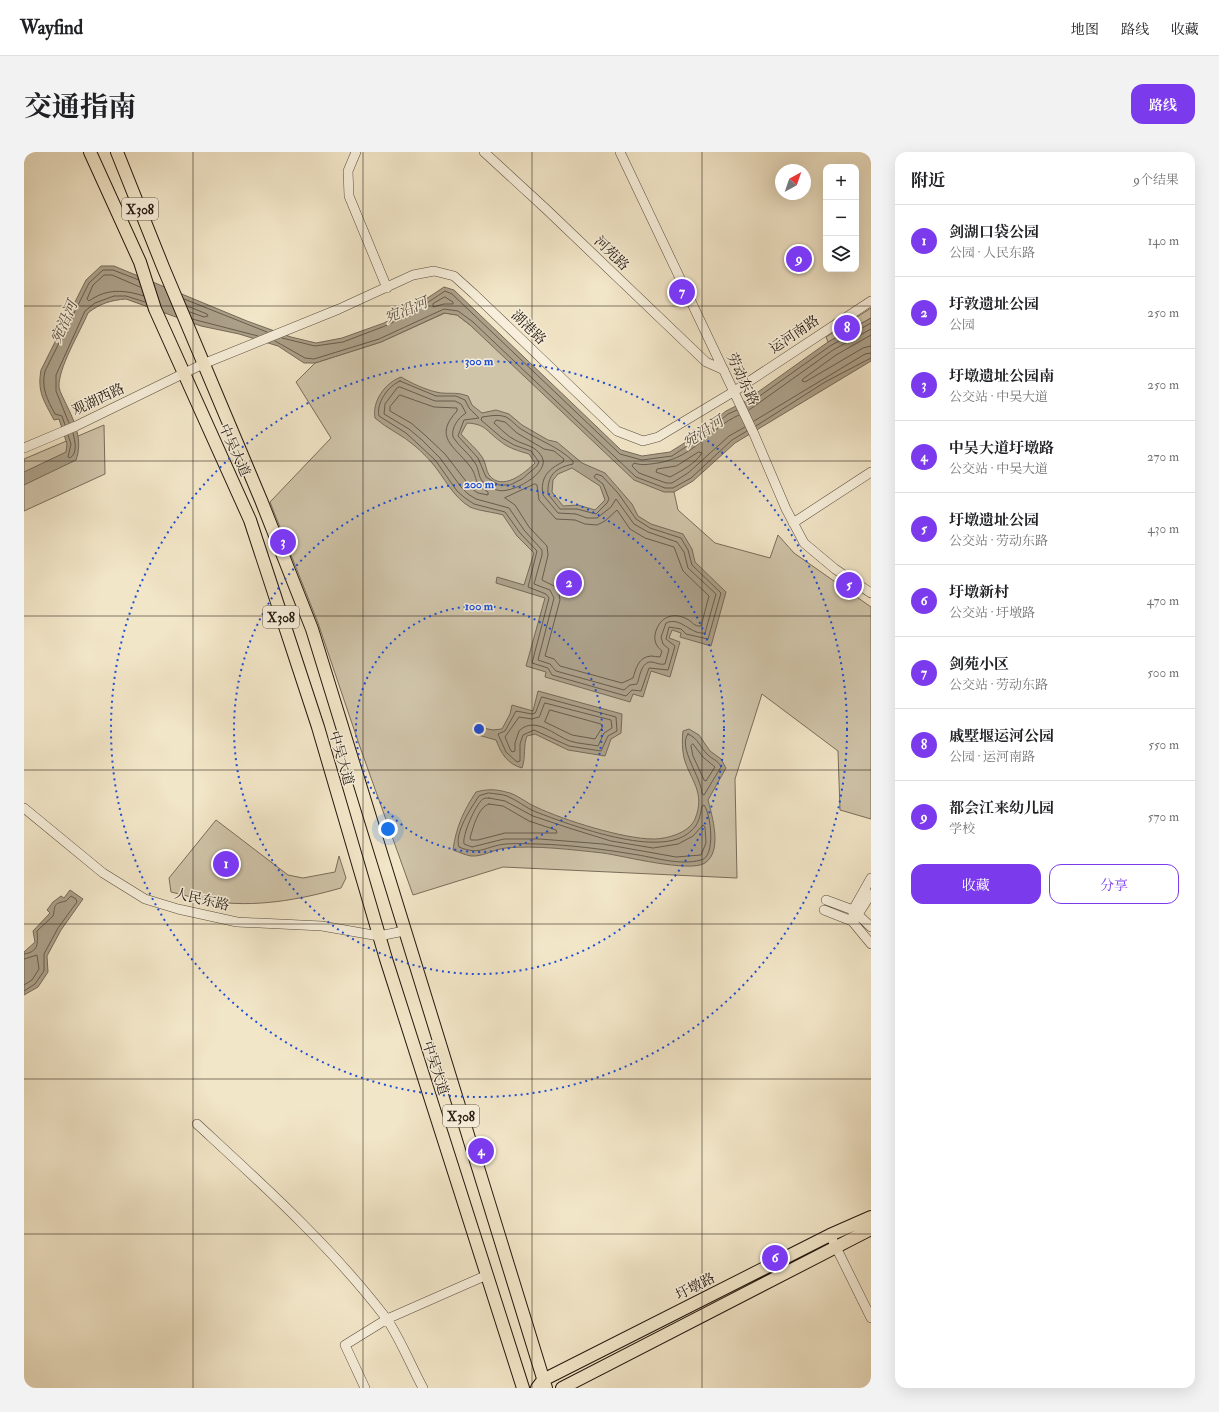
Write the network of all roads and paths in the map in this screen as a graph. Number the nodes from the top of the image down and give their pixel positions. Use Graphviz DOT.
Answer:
graph roads {
  1 [pos="90,152"];
  2 [pos="117,152"];
  3 [pos="356,152"];
  4 [pos="484,152"];
  5 [pos="620,152"];
  6 [pos="386,288"];
  7 [pos="871,301"];
  8 [pos="204,364"];
  9 [pos="724,370"];
  10 [pos="184,373"];
  11 [pos="733,392"];
  12 [pos="24,448"];
  13 [pos="871,472"];
  14 [pos="794,523"];
  15 [pos="871,592"];
  16 [pos="24,808"];
  17 [pos="871,878"];
  18 [pos="871,894"];
  19 [pos="826,900"];
  20 [pos="824,910"];
  21 [pos="855,915"];
  22 [pos="871,927"];
  23 [pos="404,931"];
  24 [pos="379,936"];
  25 [pos="871,944"];
  26 [pos="197,1124"];
  27 [pos="871,1217"];
  28 [pos="871,1229"];
  29 [pos="830,1235"];
  30 [pos="836,1246"];
  31 [pos="487,1275"];
  32 [pos="871,1318"];
  33 [pos="387,1319"];
  34 [pos="542,1385"];
  35 [pos="365,1388"];
  36 [pos="423,1388"];
  37 [pos="523,1388"];
  38 [pos="562,1388"];
  1 -- 10 [label="main road, 中吴大道 / X308"];
  2 -- 8 [label="main road, 中吴大道 / X308"];
  3 -- 6 [label="street"];
  4 -- 9 [label="street, 河苑路"];
  5 -- 9 [label="street, 劳动东路"];
  6 -- 8 [label="street, 湖港路"];
  6 -- 11 [label="street, 湖港路"];
  7 -- 11 [label="street, 运河南路"];
  8 -- 10 [label="street"];
  8 -- 23 [label="main road, 中吴大道 / X308"];
  9 -- 11 [label="street, 劳动东路"];
  10 -- 12 [label="street, 观湖西路"];
  10 -- 24 [label="main road, 中吴大道 / X308"];
  11 -- 14 [label="street, 劳动东路"];
  13 -- 14 [label="street"];
  14 -- 15 [label="street, 劳动东路"];
  16 -- 24 [label="street, 人民东路"];
  17 -- 21 [label="street"];
  18 -- 21 [label="street"];
  19 -- 21 [label="street"];
  20 -- 21 [label="street"];
  21 -- 22 [label="street"];
  21 -- 25 [label="street"];
  23 -- 24 [label="street, 人民东路"];
  23 -- 34 [label="main road, 中吴大道 / X308"];
  24 -- 31 [label="main road, 中吴大道 / X308"];
  26 -- 33 [label="street"];
  27 -- 29 [label="main road, 圩墩路"];
  28 -- 30 [label="main road, 圩墩路"];
  29 -- 30 [label="street"];
  29 -- 34 [label="main road, 圩墩路"];
  30 -- 32 [label="street"];
  30 -- 38 [label="main road, 圩墩路"];
  31 -- 33 [label="street"];
  31 -- 37 [label="main road, 中吴大道 / X308"];
  33 -- 35 [label="street"];
  33 -- 36 [label="street"];
}
